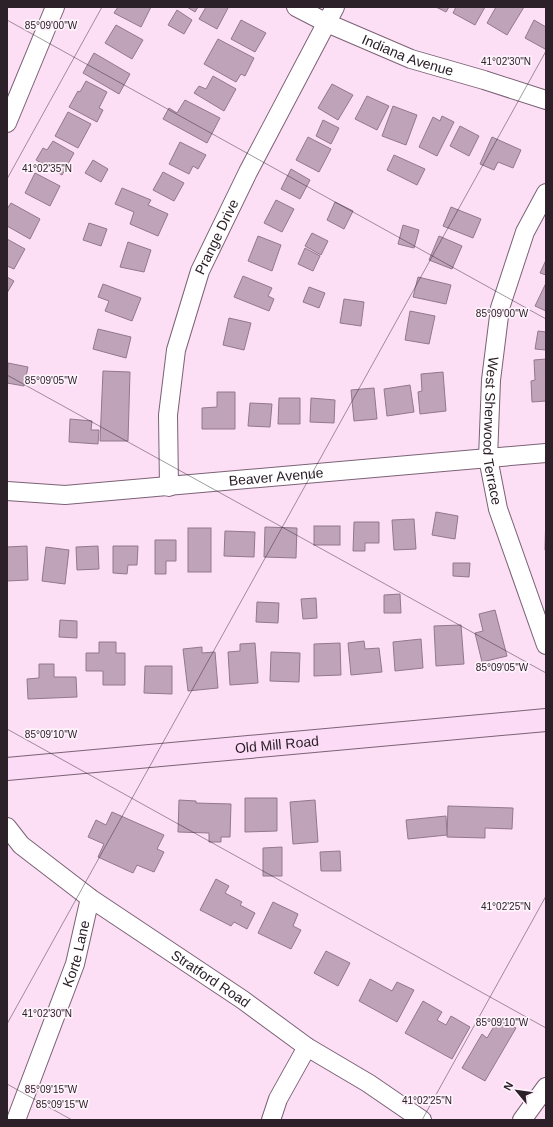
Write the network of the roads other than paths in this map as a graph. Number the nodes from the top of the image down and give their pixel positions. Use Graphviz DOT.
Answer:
graph roads {
  1 [pos="55,7"];
  2 [pos="296,7"];
  3 [pos="335,7"];
  4 [pos="327,23"];
  5 [pos="546,100"];
  6 [pos="7,123"];
  7 [pos="546,193"];
  8 [pos="546,453"];
  9 [pos="488,458"];
  10 [pos="169,487"];
  11 [pos="7,491"];
  12 [pos="546,645"];
  13 [pos="546,720"];
  14 [pos="7,770"];
  15 [pos="7,827"];
  16 [pos="90,898"];
  17 [pos="307,1047"];
  18 [pos="546,1087"];
  19 [pos="16,1120"];
  20 [pos="271,1120"];
  21 [pos="422,1120"];
  22 [pos="522,1120"];
  1 -- 6 [label="street"];
  2 -- 4 [label="street, Indiana Avenue"];
  3 -- 4 [label="street, Prange Drive"];
  4 -- 5 [label="street, Indiana Avenue"];
  4 -- 10 [label="street, Prange Drive"];
  7 -- 9 [label="street, West Sherwood Terrace"];
  8 -- 9 [label="street, Beaver Avenue"];
  9 -- 10 [label="street, Beaver Avenue"];
  9 -- 12 [label="street, West Sherwood Terrace"];
  10 -- 11 [label="street, Beaver Avenue"];
  13 -- 14 [label="main road, Old Mill Road"];
  15 -- 16 [label="street, Stratford Road"];
  16 -- 17 [label="street, Stratford Road"];
  16 -- 19 [label="street, Korte Lane"];
  17 -- 20 [label="street"];
  17 -- 21 [label="street, Stratford Road"];
  18 -- 22 [label="street"];
}
